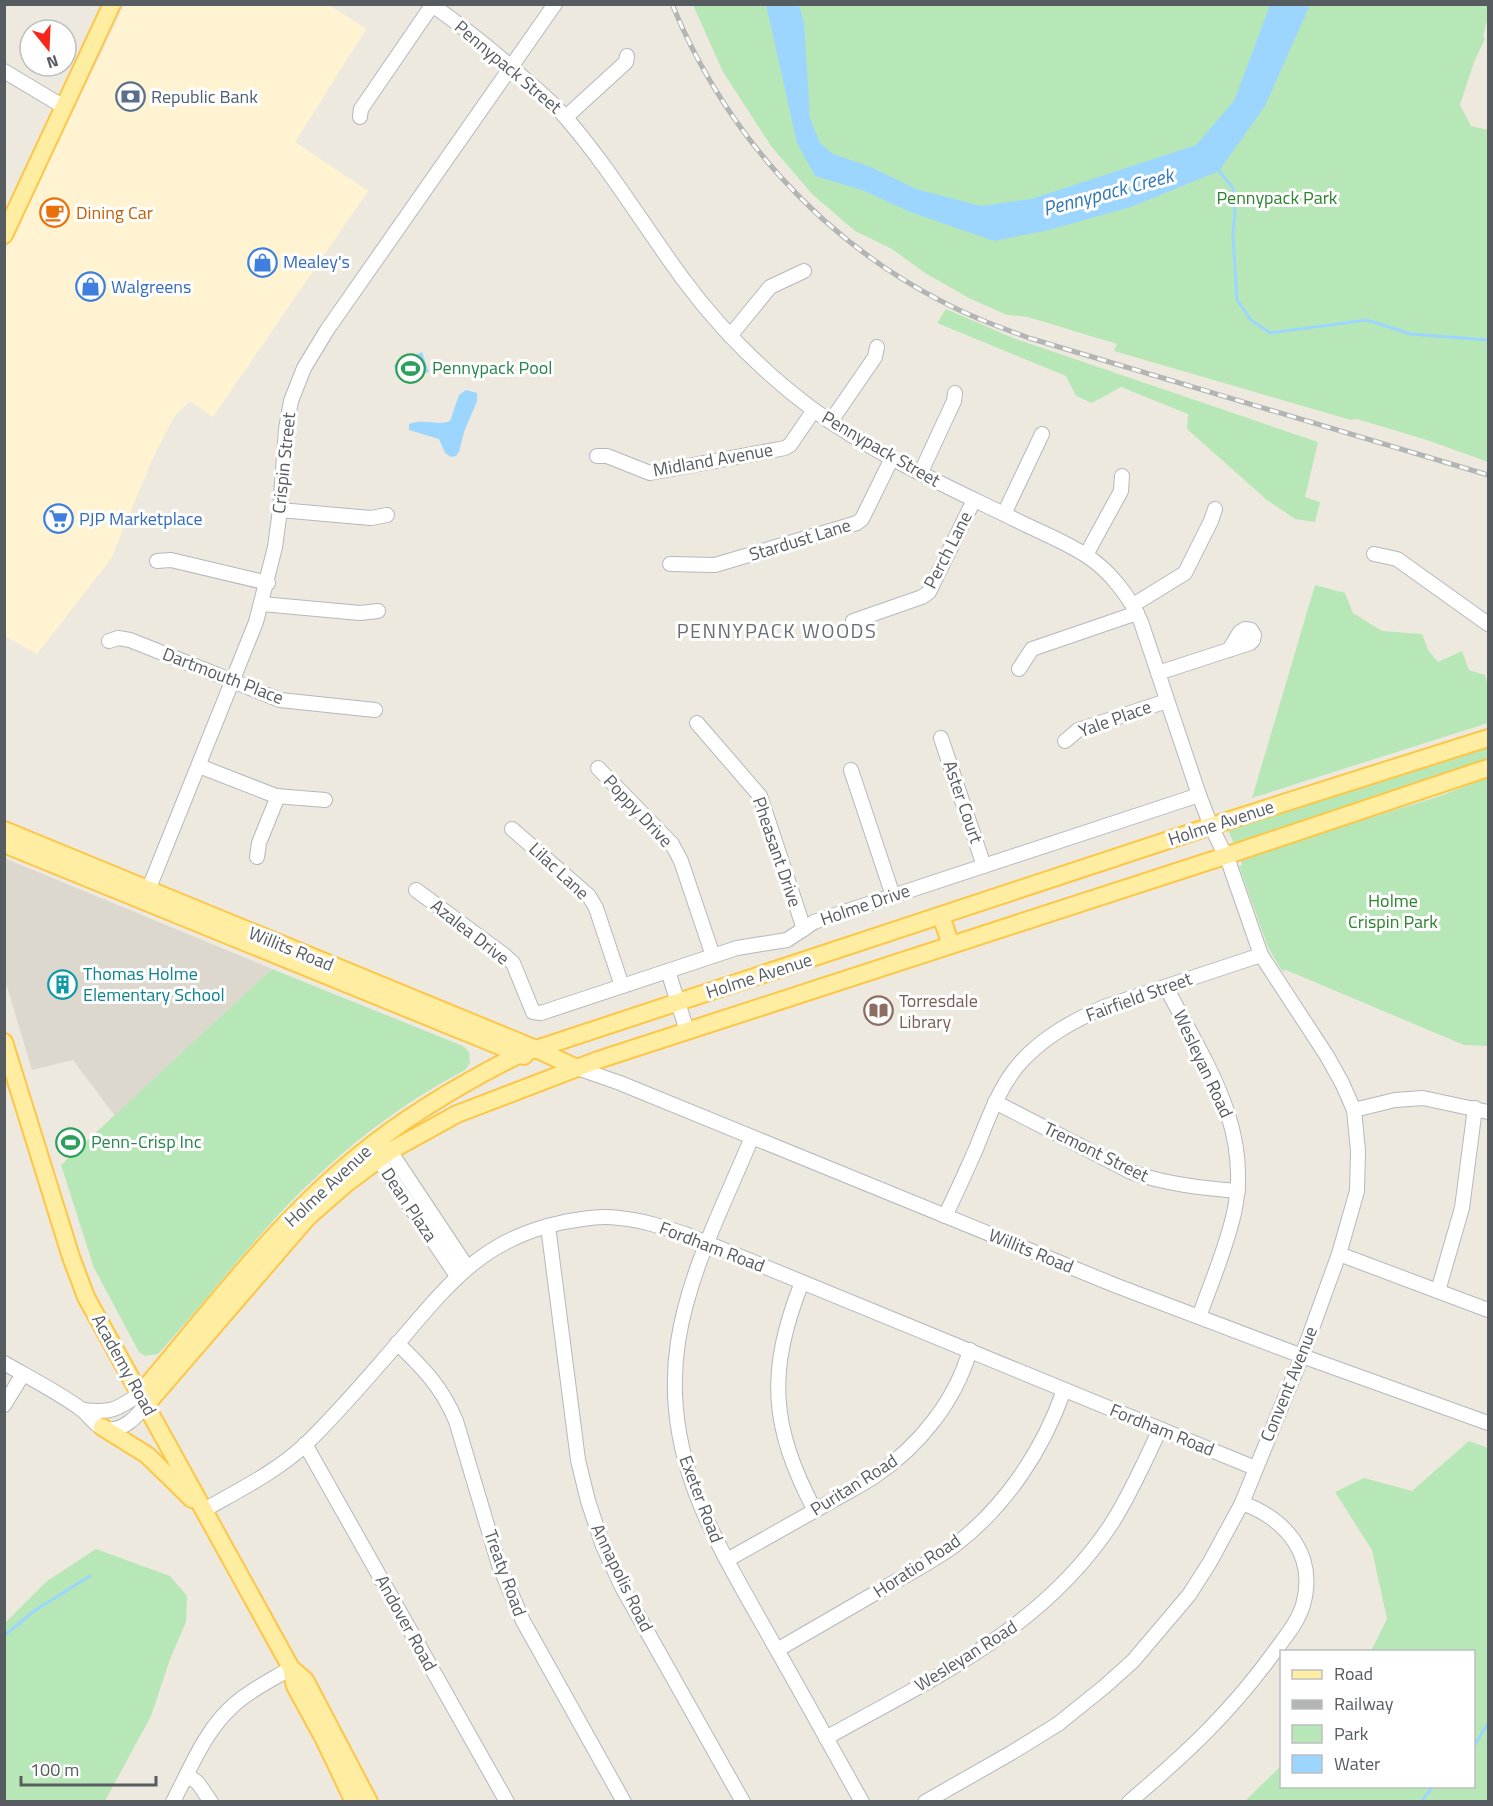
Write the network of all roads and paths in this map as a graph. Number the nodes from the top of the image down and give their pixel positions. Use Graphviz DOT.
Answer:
graph roads {
  1 [pos="112,4"];
  2 [pos="555,4"];
  3 [pos="432,5"];
  4 [pos="627,56"];
  5 [pos="510,66"];
  6 [pos="4,71"];
  7 [pos="64,107"];
  8 [pos="360,117"];
  9 [pos="566,117"];
  10 [pos="4,235"];
  11 [pos="804,271"];
  12 [pos="730,336"];
  13 [pos="877,347"];
  14 [pos="955,393"];
  15 [pos="814,410"];
  16 [pos="831,421"];
  17 [pos="1042,434"];
  18 [pos="597,456"];
  19 [pos="892,458"];
  20 [pos="921,472"];
  21 [pos="1122,476"];
  22 [pos="974,500"];
  23 [pos="1215,509"];
  24 [pos="280,510"];
  25 [pos="1004,514"];
  26 [pos="387,515"];
  27 [pos="1374,554"];
  28 [pos="1086,555"];
  29 [pos="157,561"];
  30 [pos="670,564"];
  31 [pos="268,583"];
  32 [pos="262,604"];
  33 [pos="1135,609"];
  34 [pos="378,611"];
  35 [pos="853,621"];
  36 [pos="1488,624"];
  37 [pos="109,641"];
  38 [pos="1229,650"];
  39 [pos="1019,669"];
  40 [pos="1158,673"];
  41 [pos="234,682"];
  42 [pos="1167,701"];
  43 [pos="375,710"];
  44 [pos="697,723"];
  45 [pos="941,738"];
  46 [pos="1488,738"];
  47 [pos="1065,741"];
  48 [pos="199,766"];
  49 [pos="598,768"];
  50 [pos="1488,768"];
  51 [pos="851,770"];
  52 [pos="1199,795"];
  53 [pos="278,796"];
  54 [pos="325,800"];
  55 [pos="1210,826"];
  56 [pos="513,829"];
  57 [pos="4,830"];
  58 [pos="4,844"];
  59 [pos="1225,856"];
  60 [pos="257,857"];
  61 [pos="984,866"];
  62 [pos="416,890"];
  63 [pos="146,896"];
  64 [pos="893,896"];
  65 [pos="941,916"];
  66 [pos="804,928"];
  67 [pos="951,945"];
  68 [pos="1261,955"];
  69 [pos="713,956"];
  70 [pos="668,971"];
  71 [pos="622,986"];
  72 [pos="1166,987"];
  73 [pos="678,1002"];
  74 [pos="533,1012"];
  75 [pos="687,1031"];
  76 [pos="4,1042"];
  77 [pos="536,1049"];
  78 [pos="518,1055"];
  79 [pos="577,1068"];
  80 [pos="995,1102"];
  81 [pos="1354,1110"];
  82 [pos="1482,1110"];
  83 [pos="752,1137"];
  84 [pos="375,1142"];
  85 [pos="384,1155"];
  86 [pos="1238,1191"];
  87 [pos="945,1216"];
  88 [pos="548,1226"];
  89 [pos="707,1243"];
  90 [pos="1339,1254"];
  91 [pos="462,1272"];
  92 [pos="801,1282"];
  93 [pos="1438,1291"];
  94 [pos="1488,1310"];
  95 [pos="1198,1317"];
  96 [pos="398,1343"];
  97 [pos="970,1350"];
  98 [pos="1302,1356"];
  99 [pos="4,1363"];
  100 [pos="23,1374"];
  101 [pos="1064,1390"];
  102 [pos="143,1400"];
  103 [pos="4,1405"];
  104 [pos="83,1410"];
  105 [pos="1488,1422"];
  106 [pos="102,1427"];
  107 [pos="1160,1429"];
  108 [pos="305,1444"];
  109 [pos="1255,1467"];
  110 [pos="1242,1503"];
  111 [pos="204,1510"];
  112 [pos="815,1511"];
  113 [pos="727,1560"];
  114 [pos="777,1650"];
  115 [pos="291,1668"];
  116 [pos="826,1738"];
  117 [pos="187,1775"];
  118 [pos="173,1802"];
  119 [pos="211,1802"];
  120 [pos="354,1802"];
  121 [pos="369,1802"];
  122 [pos="507,1802"];
  123 [pos="624,1802"];
  124 [pos="743,1802"];
  125 [pos="862,1802"];
  126 [pos="925,1802"];
  127 [pos="1129,1802"];
  1 -- 7 [label="main road"];
  2 -- 5 [label="street, Crispin Street"];
  3 -- 5 [label="street, Pennypack Street"];
  3 -- 8 [label="street"];
  4 -- 9 [label="street"];
  5 -- 9 [label="street, Pennypack Street"];
  5 -- 24 [label="street, Crispin Street"];
  6 -- 7 [label="street"];
  7 -- 10 [label="main road"];
  9 -- 12 [label="street, Pennypack Street"];
  11 -- 12 [label="street"];
  12 -- 15 [label="street, Pennypack Street"];
  13 -- 16 [label="street"];
  14 -- 20 [label="street"];
  15 -- 16 [label="street, Pennypack Street"];
  15 -- 18 [label="street, Midland Avenue"];
  16 -- 19 [label="street, Pennypack Street"];
  17 -- 25 [label="street"];
  19 -- 20 [label="street, Pennypack Street"];
  19 -- 30 [label="street, Stardust Lane"];
  20 -- 22 [label="street, Pennypack Street"];
  21 -- 28 [label="street"];
  22 -- 25 [label="street, Pennypack Street"];
  22 -- 35 [label="street, Perch Lane"];
  23 -- 33 [label="street"];
  24 -- 26 [label="street"];
  24 -- 31 [label="street, Crispin Street"];
  25 -- 28 [label="street, Pennypack Street"];
  27 -- 36 [label="street"];
  28 -- 33 [label="street, Pennypack Street"];
  29 -- 31 [label="street"];
  31 -- 32 [label="street, Crispin Street"];
  32 -- 34 [label="street"];
  32 -- 41 [label="street, Crispin Street"];
  33 -- 39 [label="street"];
  33 -- 40 [label="street, Pennypack Street"];
  37 -- 41 [label="street, Dartmouth Place"];
  38 -- 40 [label="street, Yale Place"];
  40 -- 42 [label="street, Pennypack Street"];
  41 -- 43 [label="street, Dartmouth Place"];
  41 -- 48 [label="street, Crispin Street"];
  42 -- 47 [label="street, Yale Place"];
  42 -- 52 [label="street, Pennypack Street"];
  44 -- 66 [label="street, Pheasant Drive"];
  45 -- 61 [label="street, Aster Court"];
  46 -- 55 [label="main road, Holme Avenue"];
  48 -- 53 [label="street"];
  48 -- 63 [label="street, Crispin Street"];
  49 -- 69 [label="street, Poppy Drive"];
  50 -- 59 [label="main road, Holme Avenue"];
  51 -- 64 [label="street"];
  52 -- 55 [label="street, Pennypack Street"];
  52 -- 61 [label="street, Holme Drive"];
  53 -- 54 [label="street"];
  53 -- 60 [label="street"];
  55 -- 59 [label="street, Pennypack Street"];
  55 -- 65 [label="main road, Holme Avenue"];
  56 -- 71 [label="street, Lilac Lane"];
  57 -- 63 [label="main road, Willits Road"];
  58 -- 63 [label="main road, Willits Road"];
  59 -- 67 [label="main road, Holme Avenue"];
  59 -- 68 [label="street, Convent Avenue"];
  61 -- 64 [label="street, Holme Drive"];
  62 -- 74 [label="street, Azalea Drive"];
  63 -- 77 [label="main road, Willits Road"];
  63 -- 78 [label="main road, Willits Road"];
  64 -- 66 [label="street, Holme Drive"];
  65 -- 67 [label="main road"];
  65 -- 73 [label="main road, Holme Avenue"];
  66 -- 69 [label="street, Holme Drive"];
  67 -- 75 [label="main road, Holme Avenue"];
  68 -- 72 [label="street, Fairfield Street"];
  68 -- 81 [label="street, Convent Avenue"];
  69 -- 70 [label="street, Holme Drive"];
  70 -- 71 [label="street, Holme Drive"];
  70 -- 73 [label="street"];
  71 -- 74 [label="street, Holme Drive"];
  72 -- 80 [label="street, Fairfield Street"];
  72 -- 86 [label="street, Wesleyan Road"];
  73 -- 75 [label="street"];
  73 -- 77 [label="main road, Holme Avenue"];
  75 -- 79 [label="main road, Holme Avenue"];
  76 -- 102 [label="main road, Academy Road"];
  77 -- 78 [label="main road, Holme Avenue"];
  77 -- 79 [label="main road, Willits Road"];
  78 -- 79 [label="main road, Willits Road"];
  78 -- 84 [label="main road, Holme Avenue"];
  79 -- 83 [label="street, Willits Road"];
  79 -- 85 [label="main road, Holme Avenue"];
  80 -- 86 [label="street, Tremont Street"];
  80 -- 87 [label="street, Fairfield Street"];
  81 -- 82 [label="street"];
  81 -- 90 [label="street, Convent Avenue"];
  82 -- 93 [label="street"];
  83 -- 87 [label="street, Willits Road"];
  83 -- 89 [label="street, Exeter Road"];
  84 -- 85 [label="street, Dean Plaza"];
  84 -- 102 [label="main road, Holme Avenue"];
  85 -- 91 [label="street, Dean Plaza"];
  85 -- 102 [label="main road, Holme Avenue"];
  86 -- 95 [label="street, Wesleyan Road"];
  87 -- 95 [label="street, Willits Road"];
  88 -- 89 [label="street, Fordham Road"];
  88 -- 91 [label="street, Fordham Road"];
  88 -- 124 [label="street, Annapolis Road"];
  89 -- 92 [label="street, Fordham Road"];
  89 -- 113 [label="street, Exeter Road"];
  90 -- 93 [label="street"];
  90 -- 98 [label="street, Convent Avenue"];
  91 -- 96 [label="street, Fordham Road"];
  92 -- 97 [label="street, Fordham Road"];
  92 -- 112 [label="street"];
  93 -- 94 [label="street"];
  95 -- 98 [label="street, Willits Road"];
  96 -- 108 [label="street, Fordham Road"];
  96 -- 123 [label="street, Treaty Road"];
  97 -- 101 [label="street, Fordham Road"];
  97 -- 112 [label="street, Puritan Road"];
  98 -- 105 [label="street, Willits Road"];
  98 -- 109 [label="street, Convent Avenue"];
  99 -- 100 [label="street"];
  100 -- 103 [label="street"];
  100 -- 104 [label="street"];
  101 -- 107 [label="street, Fordham Road"];
  101 -- 114 [label="street, Horatio Road"];
  102 -- 104 [label="street"];
  102 -- 106 [label="street"];
  102 -- 111 [label="main road, Academy Road"];
  104 -- 106 [label="street"];
  106 -- 111 [label="main road"];
  107 -- 109 [label="street, Fordham Road"];
  107 -- 116 [label="street, Wesleyan Road"];
  108 -- 111 [label="street, Fordham Road"];
  108 -- 122 [label="street, Andover Road"];
  109 -- 110 [label="street, Convent Avenue"];
  110 -- 126 [label="street, Convent Avenue"];
  110 -- 127 [label="street"];
  111 -- 115 [label="main road, Academy Road"];
  112 -- 113 [label="street, Puritan Road"];
  113 -- 114 [label="street, Exeter Road"];
  114 -- 116 [label="street, Exeter Road"];
  115 -- 117 [label="street"];
  115 -- 120 [label="main road, Academy Road"];
  115 -- 121 [label="main road, Academy Road"];
  116 -- 125 [label="street, Exeter Road"];
  117 -- 118 [label="street"];
  117 -- 119 [label="street"];
}
